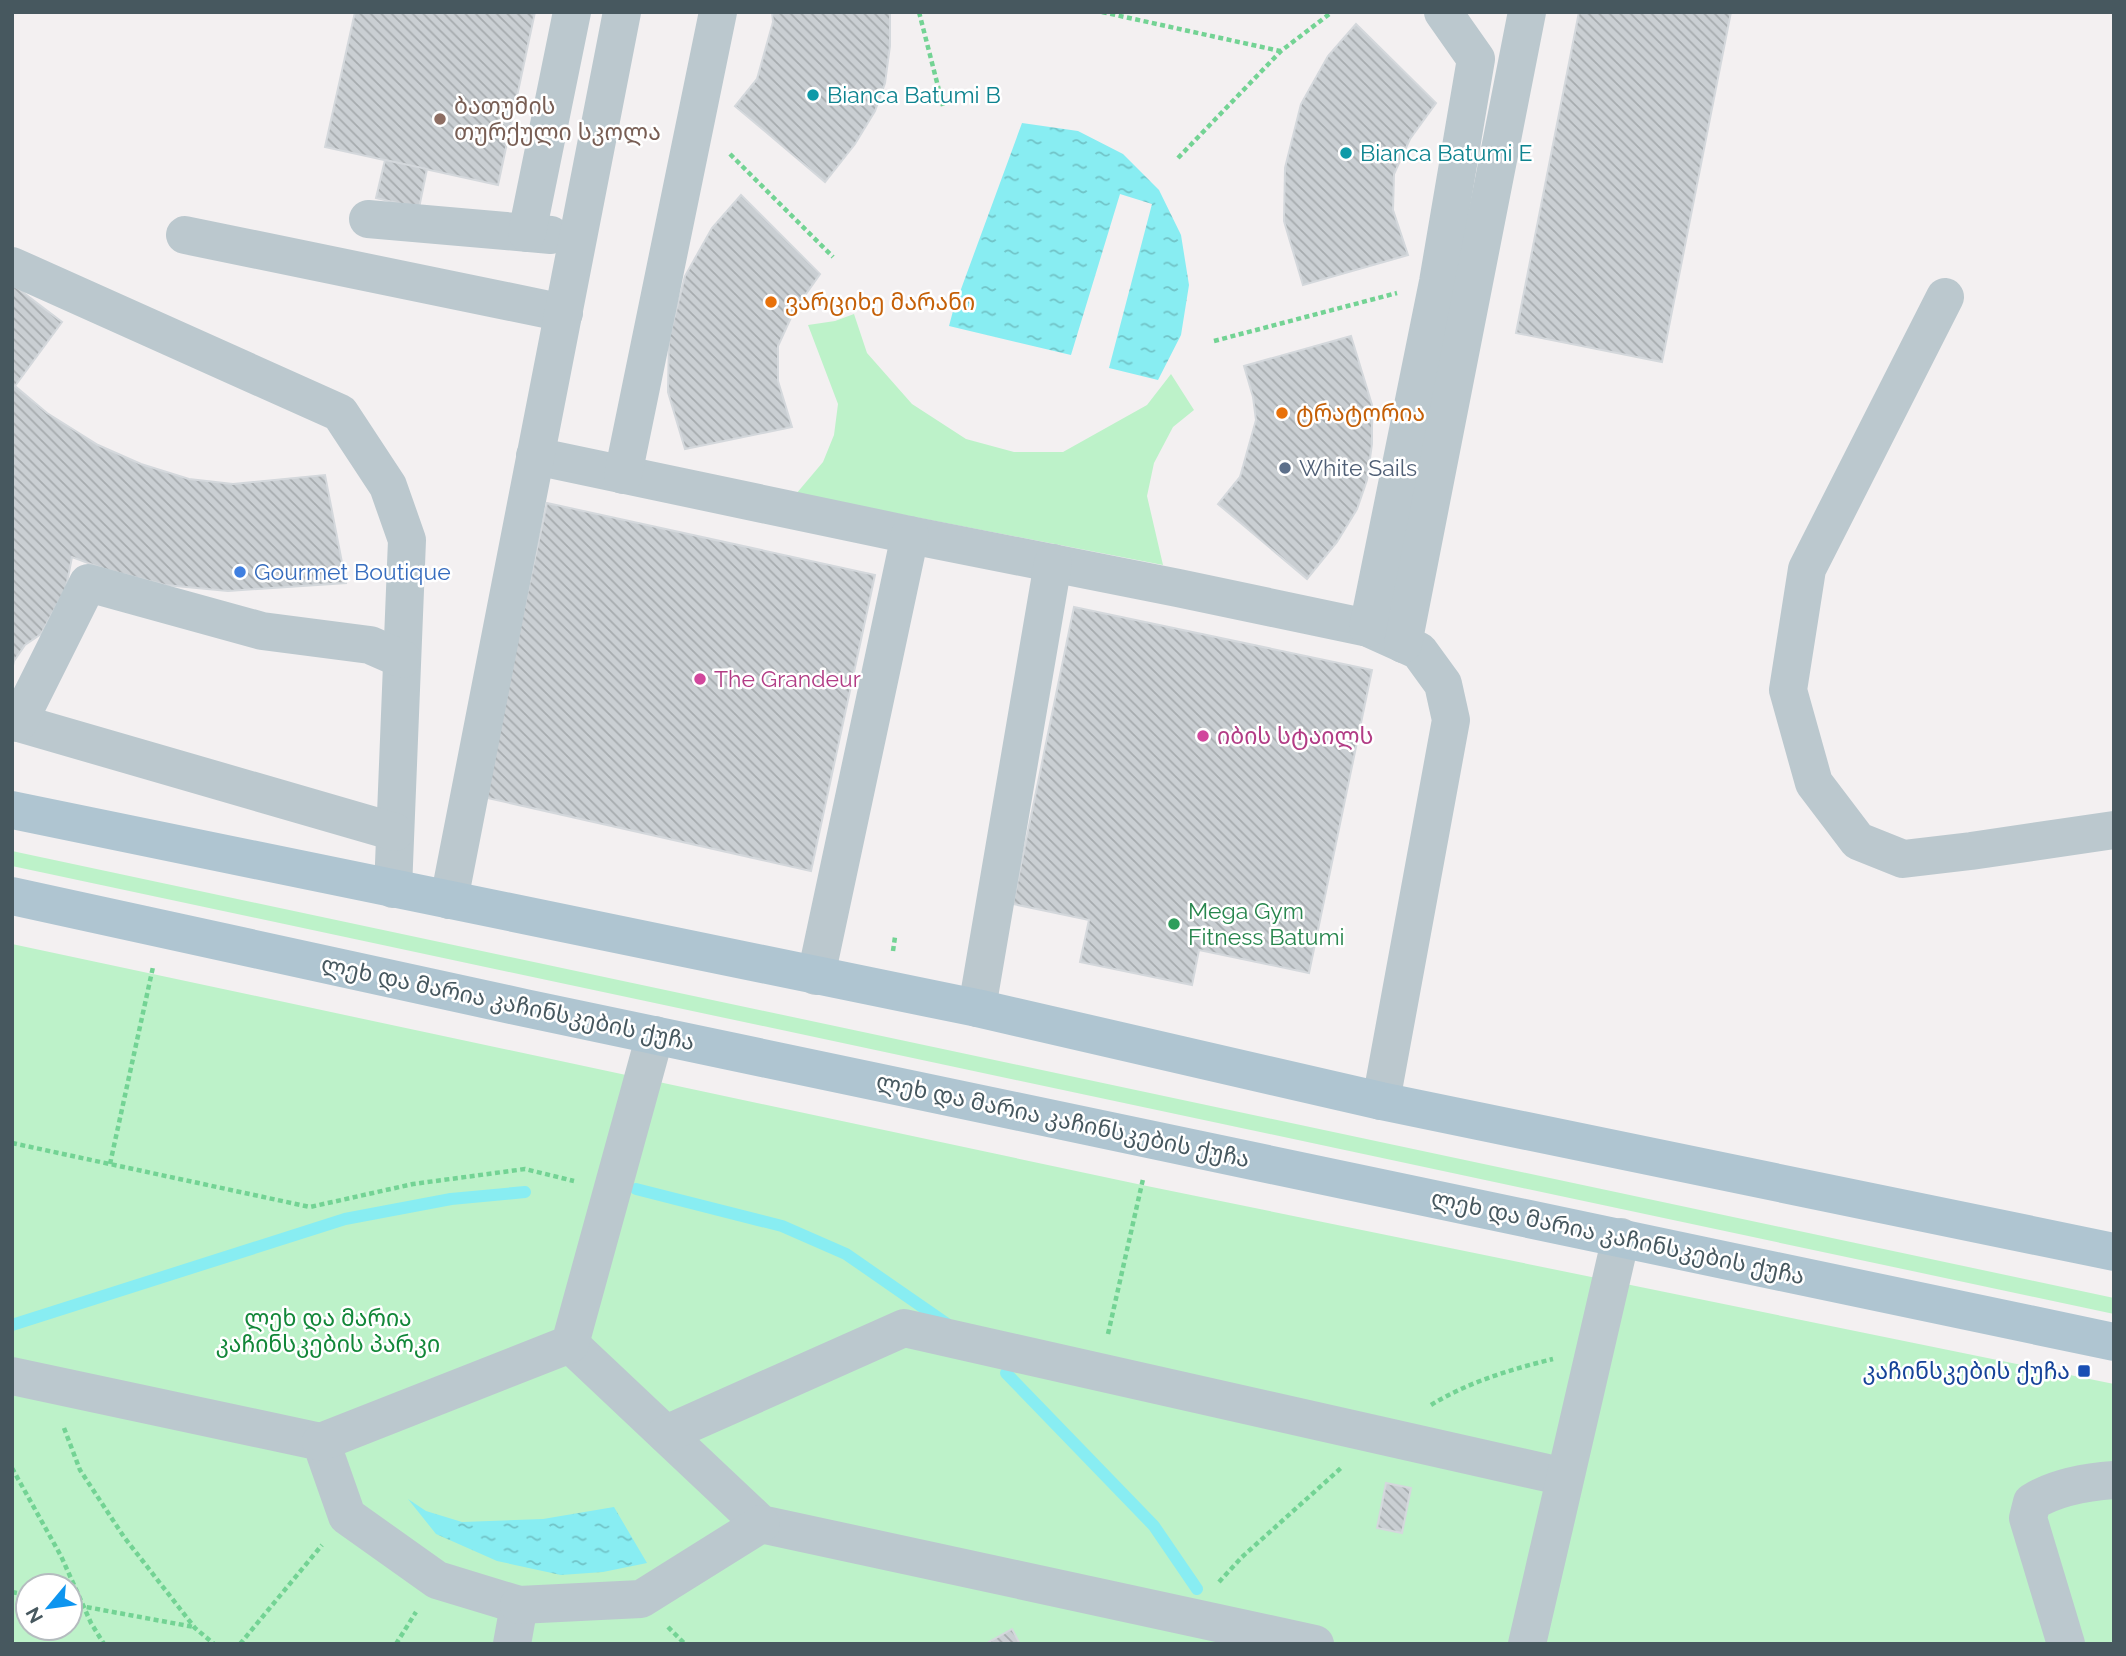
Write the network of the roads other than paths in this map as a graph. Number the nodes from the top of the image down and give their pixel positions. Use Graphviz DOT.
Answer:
graph roads {
  1 [pos="572,12"];
  2 [pos="622,12"];
  3 [pos="718,12"];
  4 [pos="1443,12"];
  5 [pos="1527,12"];
  6 [pos="368,219"];
  7 [pos="527,233"];
  8 [pos="185,235"];
  9 [pos="577,237"];
  10 [pos="12,266"];
  11 [pos="1945,297"];
  12 [pos="564,313"];
  13 [pos="535,456"];
  14 [pos="623,475"];
  15 [pos="910,535"];
  16 [pos="1053,563"];
  17 [pos="1368,628"];
  18 [pos="1403,644"];
  19 [pos="402,659"];
  20 [pos="15,722"];
  21 [pos="12,810"];
  22 [pos="2114,830"];
  23 [pos="395,832"];
  24 [pos="393,889"];
  25 [pos="12,896"];
  26 [pos="449,900"];
  27 [pos="816,976"];
  28 [pos="977,1008"];
  29 [pos="655,1035"];
  30 [pos="1381,1101"];
  31 [pos="1621,1237"];
  32 [pos="2114,1252"];
  33 [pos="2114,1342"];
  34 [pos="570,1344"];
  35 [pos="12,1376"];
  36 [pos="666,1434"];
  37 [pos="321,1442"];
  38 [pos="1565,1477"];
  39 [pos="2114,1480"];
  40 [pos="761,1524"];
  41 [pos="519,1605"];
  42 [pos="512,1644"];
  43 [pos="1315,1644"];
  44 [pos="1527,1644"];
  45 [pos="2066,1644"];
  1 -- 7 [label="street"];
  2 -- 9 [label="street"];
  3 -- 14 [label="street"];
  4 -- 17 [label="street"];
  5 -- 18 [label="street"];
  6 -- 7 [label="street"];
  7 -- 9 [label="street"];
  8 -- 12 [label="street"];
  9 -- 12 [label="street"];
  10 -- 19 [label="street"];
  11 -- 22 [label="street"];
  12 -- 13 [label="street"];
  13 -- 14 [label="street"];
  13 -- 26 [label="street"];
  14 -- 15 [label="street"];
  15 -- 16 [label="street"];
  15 -- 27 [label="street"];
  16 -- 17 [label="street"];
  16 -- 28 [label="street"];
  17 -- 18 [label="street"];
  18 -- 30 [label="street"];
  19 -- 20 [label="street"];
  19 -- 23 [label="street"];
  20 -- 23 [label="street"];
  21 -- 24 [label="main road"];
  23 -- 24 [label="street"];
  24 -- 26 [label="main road"];
  25 -- 29 [label="main road, ლეხ და მარია კაჩინსკების ქუჩა"];
  26 -- 27 [label="main road"];
  27 -- 28 [label="main road"];
  28 -- 30 [label="main road"];
  29 -- 31 [label="main road, ლეხ და მარია კაჩინსკების ქუჩა"];
  29 -- 34 [label="street"];
  30 -- 32 [label="main road"];
  31 -- 33 [label="main road, ლეხ და მარია კაჩინსკების ქუჩა"];
  31 -- 38 [label="street"];
  34 -- 36 [label="street"];
  34 -- 37 [label="street"];
  35 -- 37 [label="street"];
  36 -- 38 [label="street"];
  36 -- 40 [label="street"];
  37 -- 41 [label="street"];
  38 -- 44 [label="street"];
  39 -- 45 [label="street"];
  40 -- 41 [label="street"];
  40 -- 43 [label="street"];
  41 -- 42 [label="street"];
}
